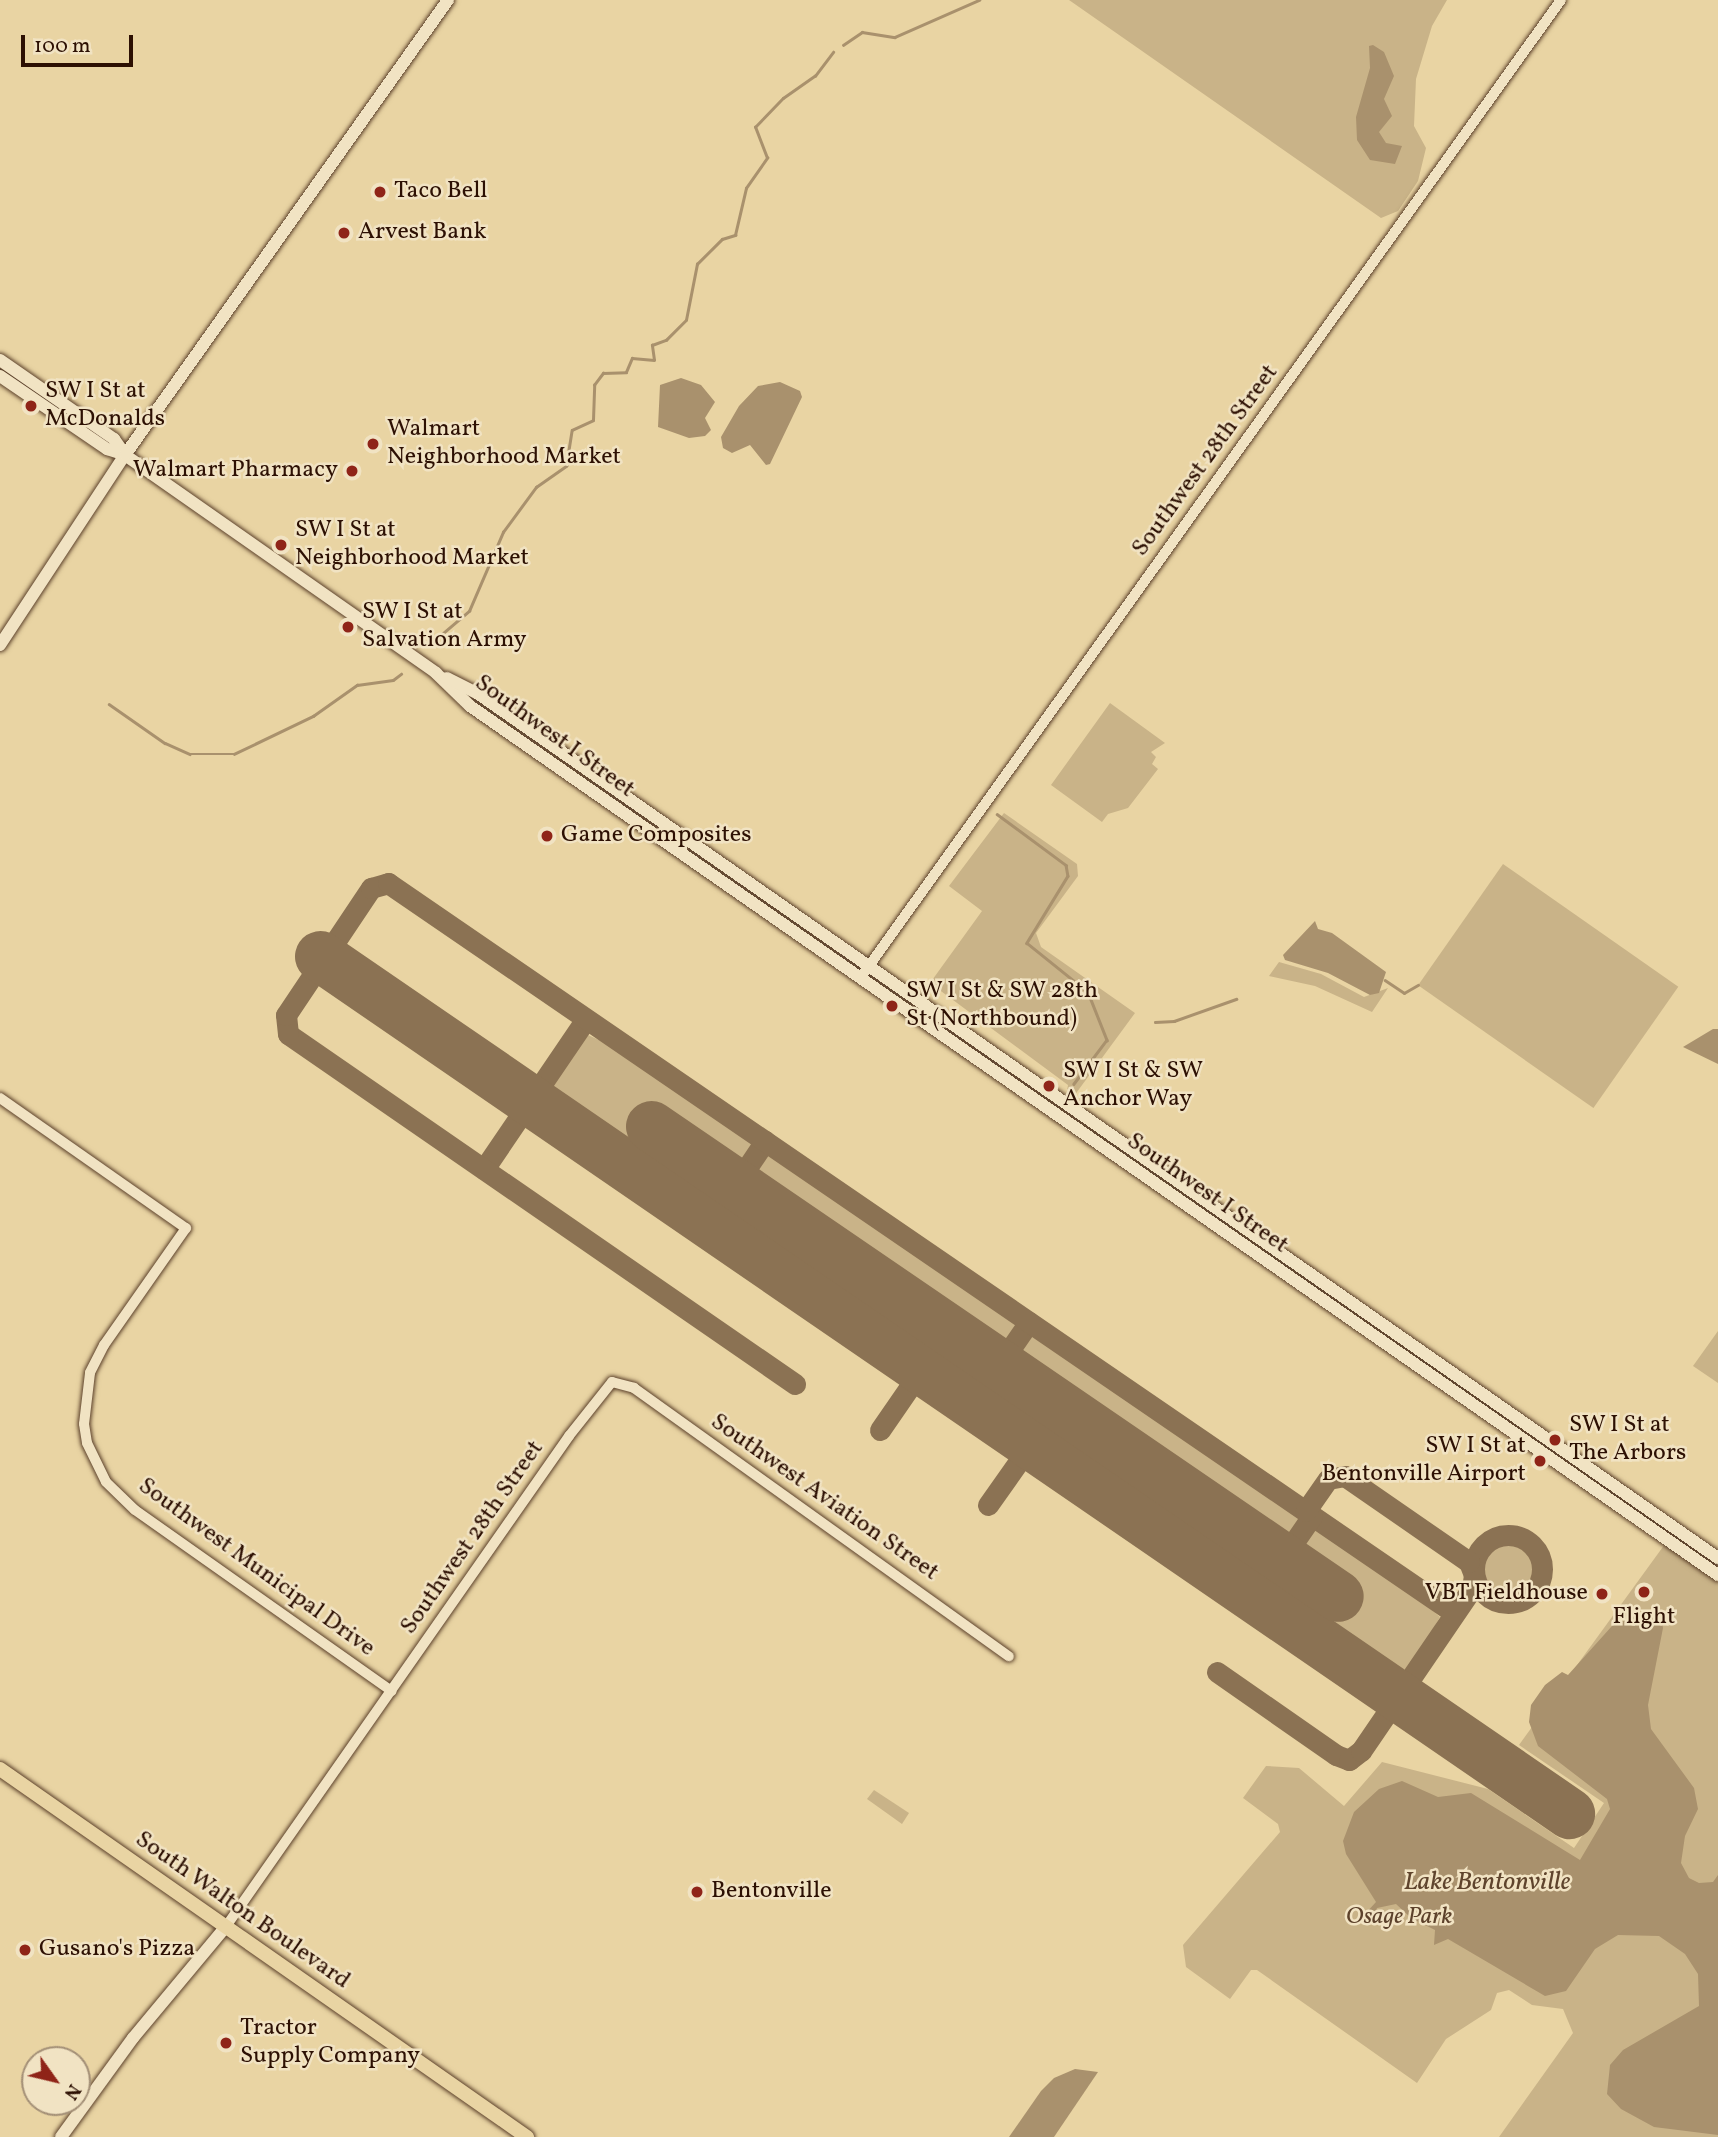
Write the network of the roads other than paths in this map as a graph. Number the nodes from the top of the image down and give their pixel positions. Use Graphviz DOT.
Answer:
graph roads {
  1 [pos="448,0"];
  2 [pos="1562,0"];
  3 [pos="0,360"];
  4 [pos="0,376"];
  5 [pos="125,455"];
  6 [pos="0,645"];
  7 [pos="865,972"];
  8 [pos="0,1098"];
  9 [pos="611,1382"];
  10 [pos="1718,1558"];
  11 [pos="1718,1575"];
  12 [pos="1009,1656"];
  13 [pos="392,1691"];
  14 [pos="0,1769"];
  15 [pos="227,1925"];
  16 [pos="61,2137"];
  17 [pos="527,2137"];
  1 -- 5 [label="main road"];
  2 -- 7 [label="street, Southwest 28th Street"];
  3 -- 5 [label="main road, Southwest I Street"];
  4 -- 5 [label="main road, Southwest I Street"];
  5 -- 6 [label="main road"];
  5 -- 7 [label="main road, Southwest I Street"];
  7 -- 10 [label="main road, Southwest I Street"];
  7 -- 11 [label="main road, Southwest I Street"];
  8 -- 13 [label="street, Southwest Municipal Drive"];
  9 -- 12 [label="street, Southwest Aviation Street"];
  9 -- 13 [label="street, Southwest 28th Street"];
  13 -- 15 [label="street, Southwest 28th Street"];
  14 -- 15 [label="main road, South Walton Boulevard"];
  15 -- 16 [label="main road"];
  15 -- 17 [label="main road, South Walton Boulevard"];
}
